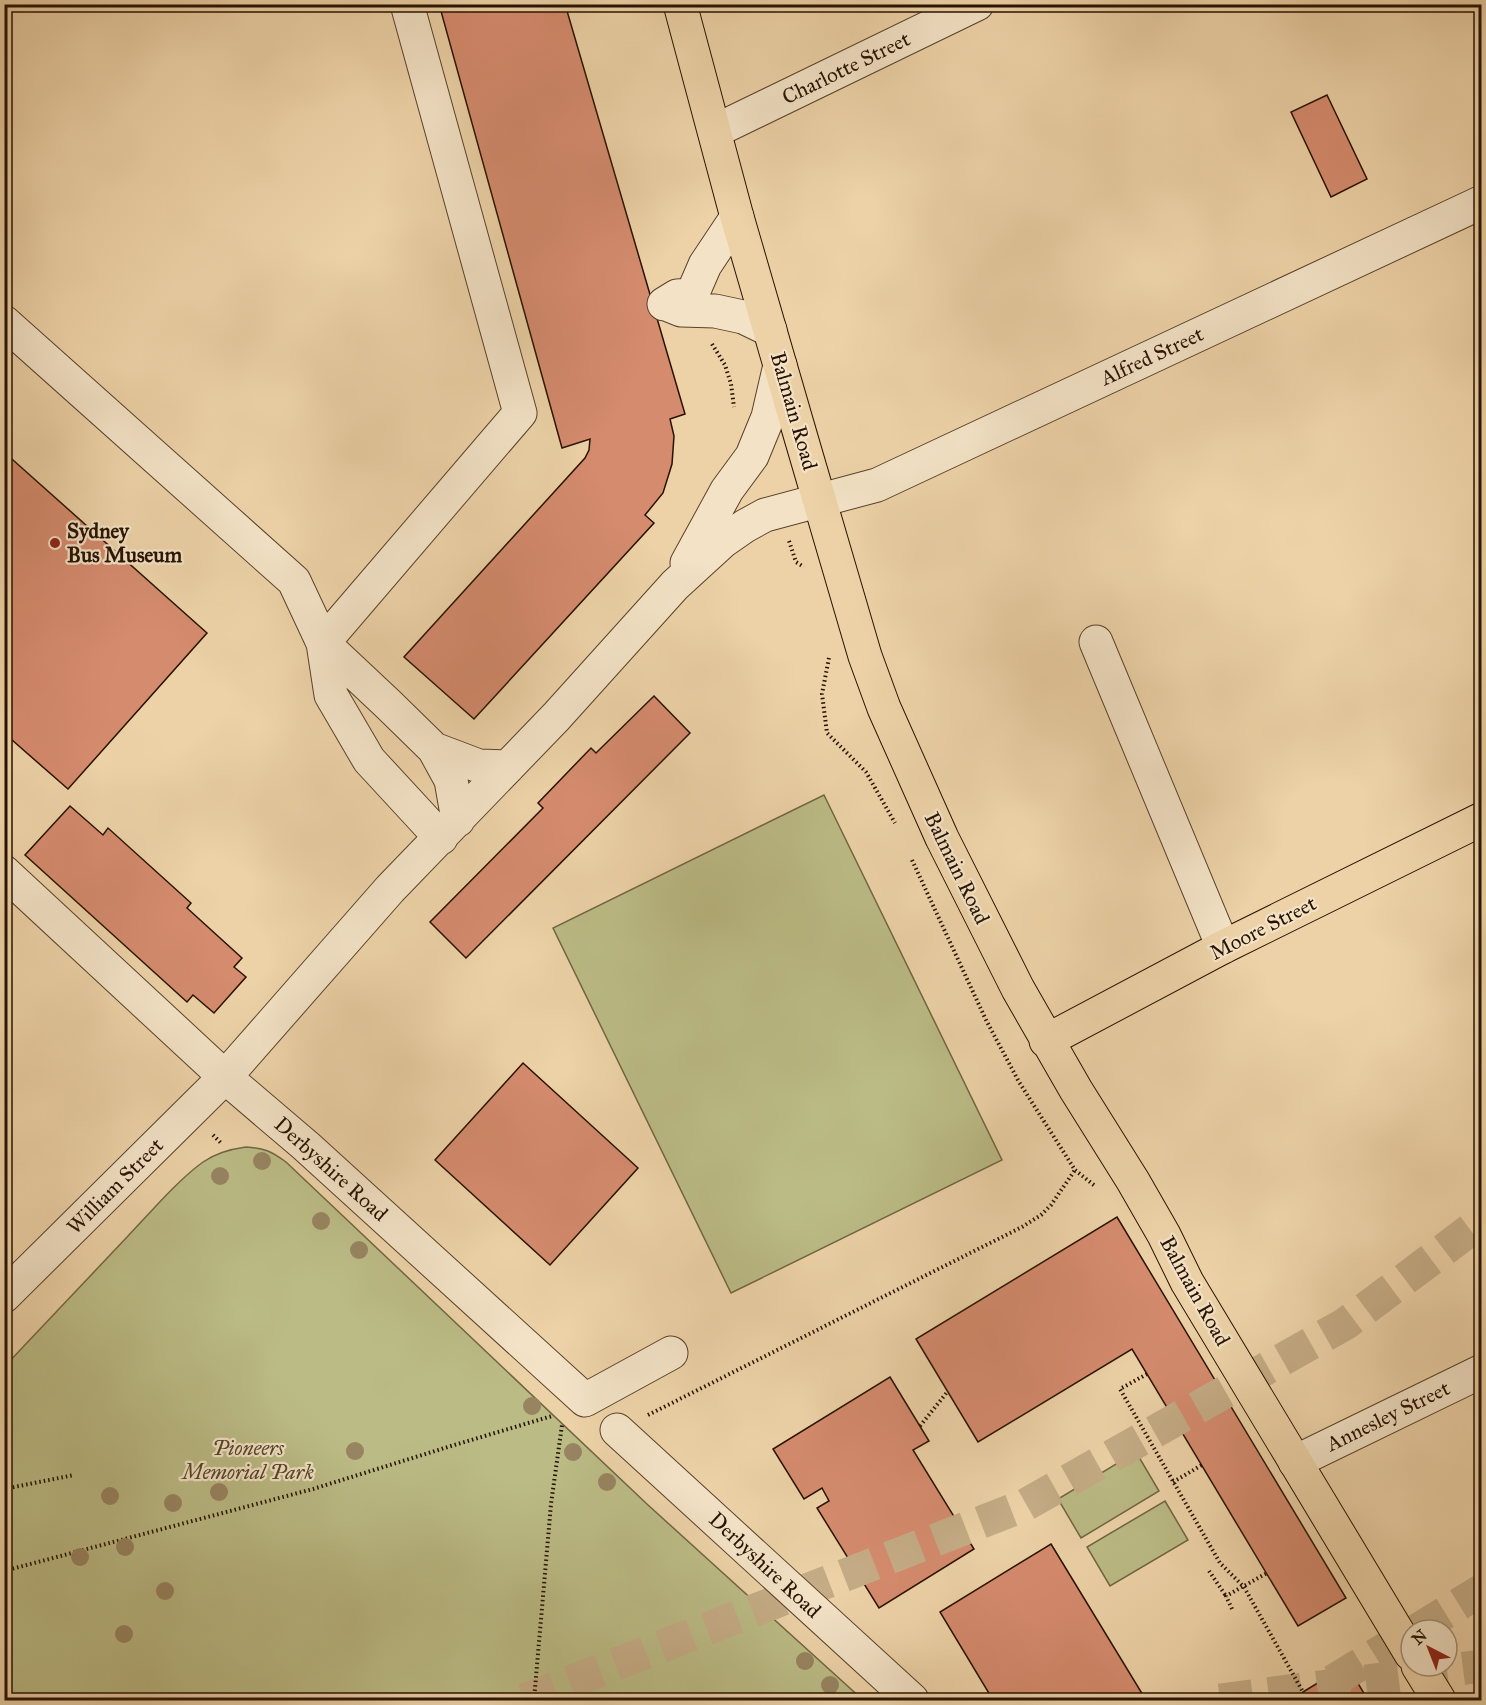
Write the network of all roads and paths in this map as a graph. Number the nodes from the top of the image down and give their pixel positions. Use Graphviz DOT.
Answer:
graph roads {
  1 [pos="406,4"];
  2 [pos="680,4"];
  3 [pos="977,4"];
  4 [pos="715,131"];
  5 [pos="1482,202"];
  6 [pos="737,218"];
  7 [pos="4,322"];
  8 [pos="770,330"];
  9 [pos="780,365"];
  10 [pos="820,500"];
  11 [pos="675,585"];
  12 [pos="1096,642"];
  13 [pos="323,644"];
  14 [pos="434,749"];
  15 [pos="508,767"];
  16 [pos="1482,819"];
  17 [pos="450,829"];
  18 [pos="4,872"];
  19 [pos="1223,947"];
  20 [pos="986,1020"];
  21 [pos="1046,1041"];
  22 [pos="225,1077"];
  23 [pos="4,1296"];
  24 [pos="671,1353"];
  25 [pos="1482,1371"];
  26 [pos="1147,1374"];
  27 [pos="948,1391"];
  28 [pos="553,1416"];
  29 [pos="563,1424"];
  30 [pos="920,1426"];
  31 [pos="617,1430"];
  32 [pos="1295,1462"];
  33 [pos="1202,1465"];
  34 [pos="74,1476"];
  35 [pos="1173,1482"];
  36 [pos="4,1489"];
  37 [pos="4,1571"];
  38 [pos="1209,1571"];
  39 [pos="1267,1573"];
  40 [pos="1244,1587"];
  41 [pos="1226,1596"];
  42 [pos="1232,1609"];
  43 [pos="1399,1634"];
  44 [pos="1425,1678"];
  45 [pos="1304,1692"];
  46 [pos="534,1701"];
  47 [pos="912,1701"];
  48 [pos="1439,1701"];
  1 -- 13 [label="street"];
  2 -- 4 [label="main road, Balmain Road"];
  3 -- 4 [label="street, Charlotte Street"];
  4 -- 6 [label="main road, Balmain Road"];
  5 -- 10 [label="street, Alfred Street"];
  6 -- 8 [label="main road, Balmain Road"];
  6 -- 8 [label="street"];
  7 -- 13 [label="street"];
  8 -- 9 [label="main road, Balmain Road"];
  9 -- 10 [label="main road, Balmain Road"];
  9 -- 11 [label="street"];
  10 -- 11 [label="street, Alfred Street"];
  10 -- 21 [label="main road, Balmain Road"];
  11 -- 15 [label="street, William Street"];
  12 -- 19 [label="street"];
  13 -- 14 [label="street"];
  13 -- 17 [label="street"];
  14 -- 15 [label="street"];
  14 -- 17 [label="street"];
  15 -- 17 [label="street, William Street"];
  16 -- 19 [label="main road, Moore Street"];
  17 -- 22 [label="street, William Street"];
  18 -- 22 [label="street, Derbyshire Road"];
  19 -- 21 [label="main road, Moore Street"];
  20 -- 31 [label="path"];
  21 -- 32 [label="main road, Balmain Road"];
  22 -- 23 [label="street, William Street"];
  22 -- 24 [label="street, Derbyshire Road"];
  25 -- 32 [label="street, Annesley Street"];
  26 -- 35 [label="path, bridge"];
  27 -- 30 [label="path"];
  28 -- 37 [label="path"];
  29 -- 46 [label="path"];
  31 -- 47 [label="street, Derbyshire Road"];
  32 -- 43 [label="main road, Balmain Road"];
  33 -- 35 [label="path"];
  34 -- 36 [label="path"];
  35 -- 40 [label="path, bridge"];
  38 -- 41 [label="path"];
  39 -- 40 [label="path"];
  40 -- 41 [label="path"];
  40 -- 45 [label="path, bridge"];
  41 -- 42 [label="path"];
  44 -- 48 [label="main road"];
}
